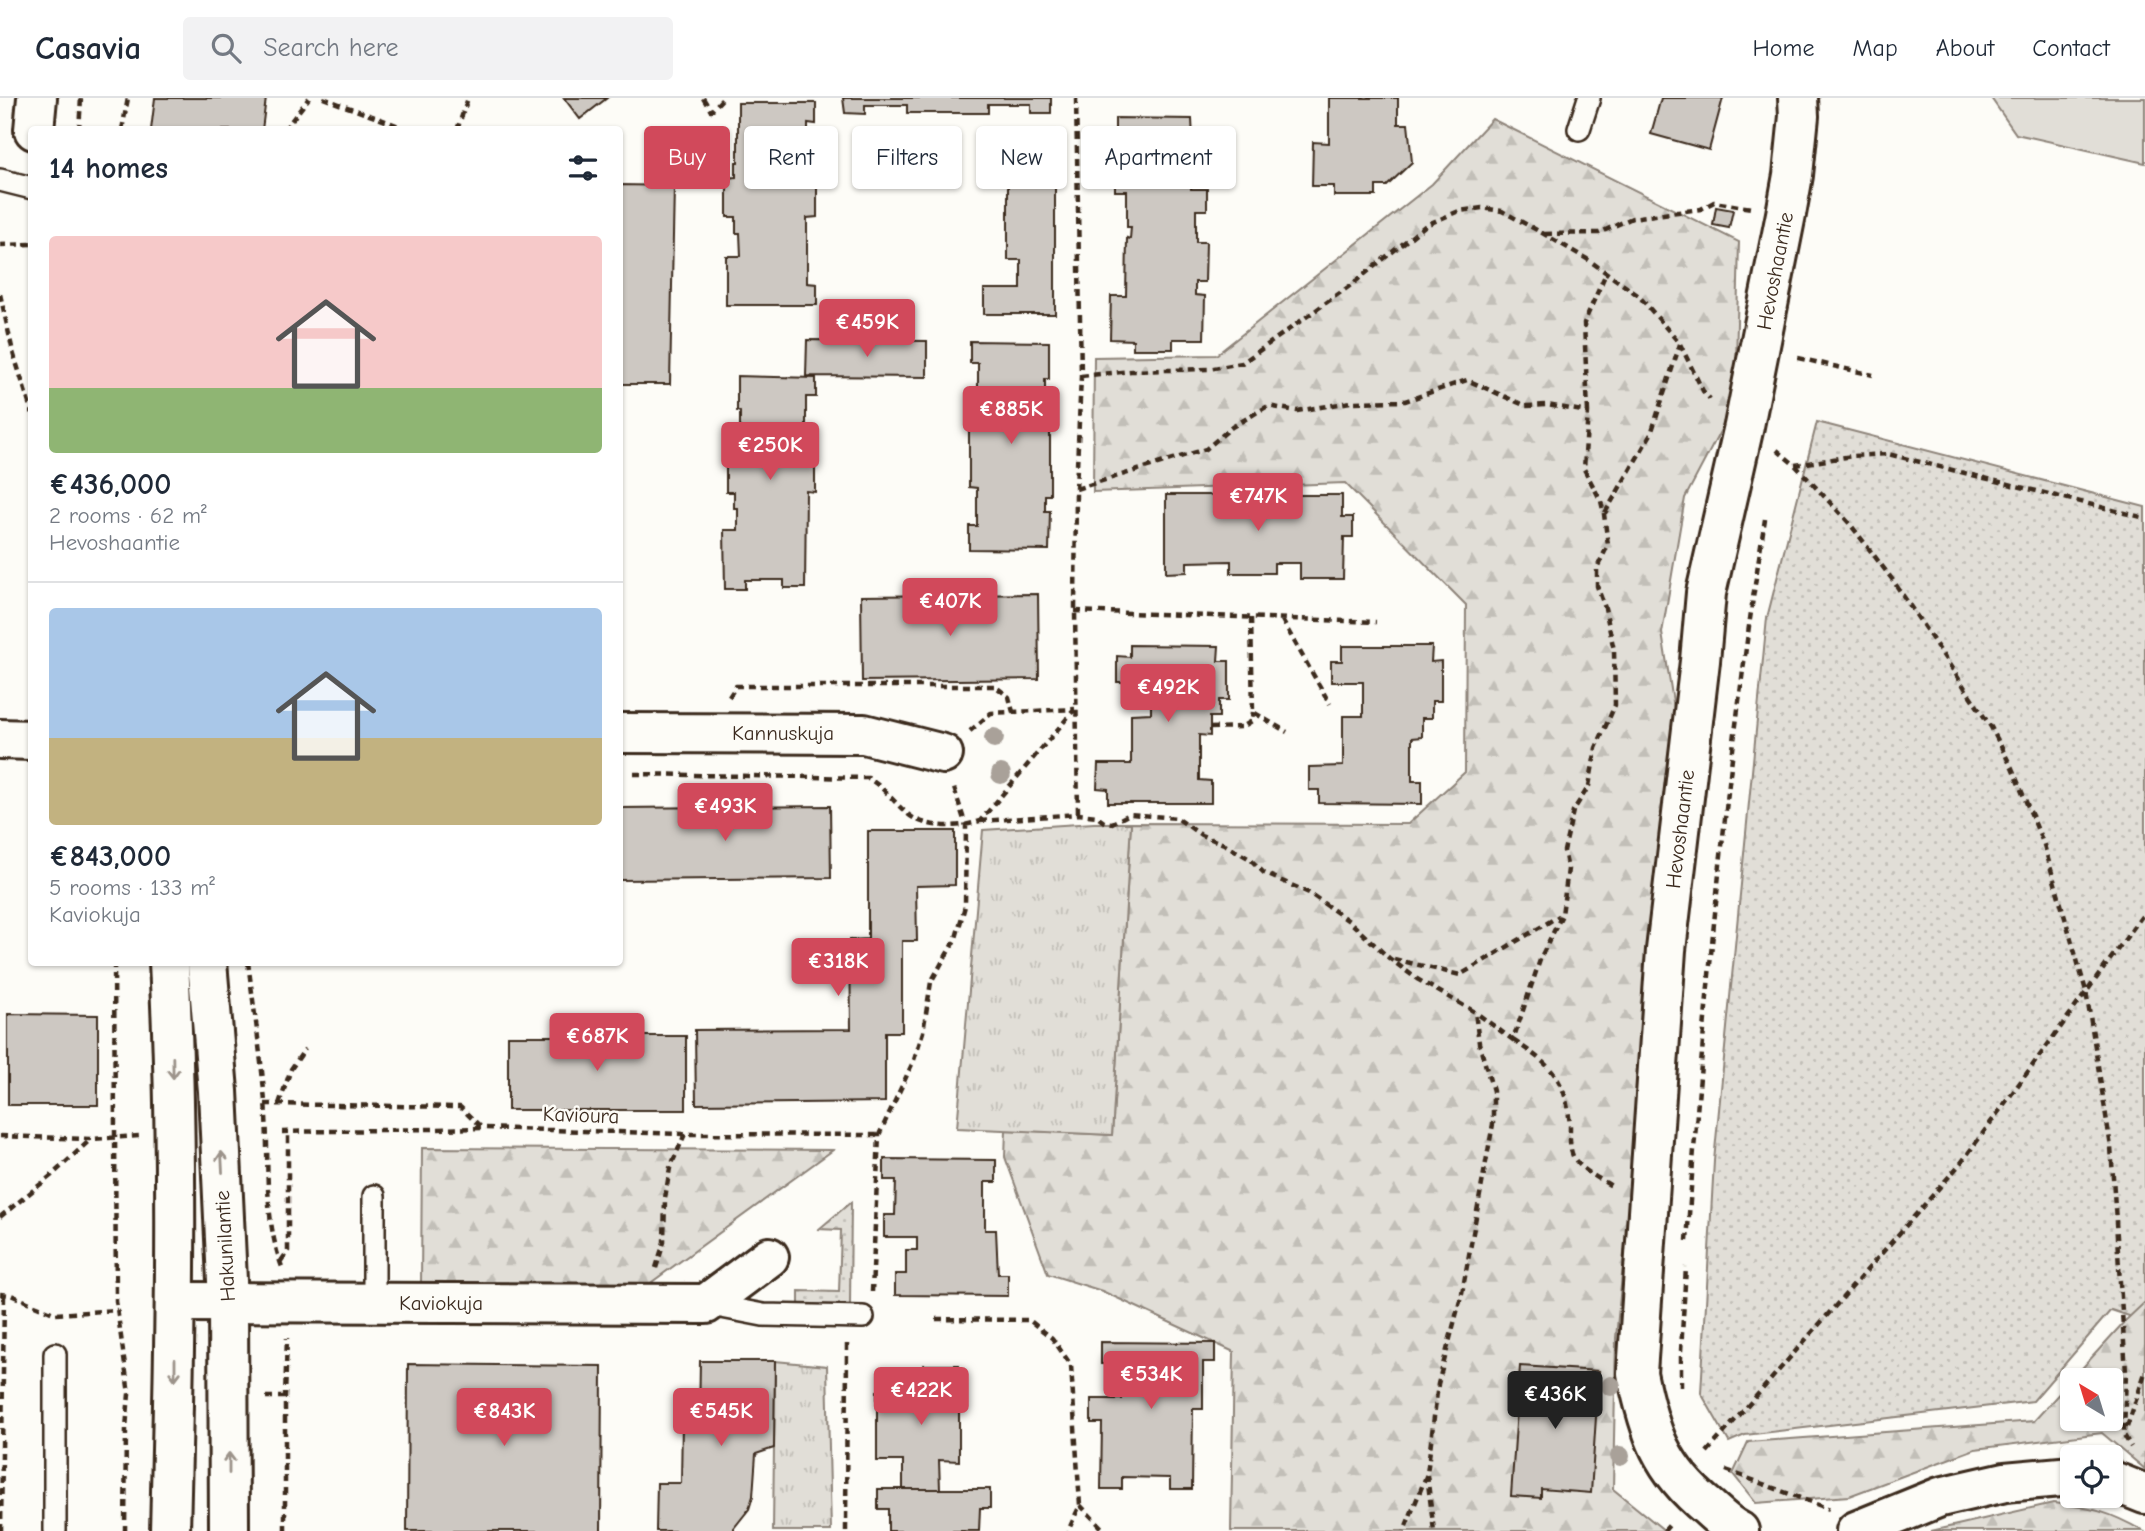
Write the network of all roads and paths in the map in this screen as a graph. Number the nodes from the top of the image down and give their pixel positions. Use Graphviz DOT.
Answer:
graph roads {
  1 [pos="37,98"];
  2 [pos="81,98"];
  3 [pos="128,98"];
  4 [pos="309,98"];
  5 [pos="323,98"];
  6 [pos="468,98"];
  7 [pos="703,98"];
  8 [pos="723,98"];
  9 [pos="1076,98"];
  10 [pos="1589,98"];
  11 [pos="1798,98"];
  12 [pos="34,126"];
  13 [pos="79,126"];
  14 [pos="123,126"];
  15 [pos="287,126"];
  16 [pos="399,126"];
  17 [pos="458,126"];
  18 [pos="1579,129"];
  19 [pos="0,180"];
  20 [pos="28,187"];
  21 [pos="1786,214"];
  22 [pos="1544,234"];
  23 [pos="28,244"];
  24 [pos="0,245"];
  25 [pos="1606,273"];
  26 [pos="0,294"];
  27 [pos="1680,344"];
  28 [pos="1800,344"];
  29 [pos="1798,358"];
  30 [pos="1795,371"];
  31 [pos="1873,375"];
  32 [pos="1081,376"];
  33 [pos="28,400"];
  34 [pos="1712,401"];
  35 [pos="1588,412"];
  36 [pos="1778,442"];
  37 [pos="1776,449"];
  38 [pos="1774,463"];
  39 [pos="1795,465"];
  40 [pos="1076,489"];
  41 [pos="1604,514"];
  42 [pos="1765,516"];
  43 [pos="2145,518"];
  44 [pos="1075,611"];
  45 [pos="1251,618"];
  46 [pos="1282,619"];
  47 [pos="1376,622"];
  48 [pos="726,702"];
  49 [pos="1330,704"];
  50 [pos="1075,709"];
  51 [pos="1013,712"];
  52 [pos="1253,712"];
  53 [pos="1210,728"];
  54 [pos="1287,732"];
  55 [pos="623,733"];
  56 [pos="0,739"];
  57 [pos="28,740"];
  58 [pos="943,754"];
  59 [pos="633,774"];
  60 [pos="1078,814"];
  61 [pos="980,821"];
  62 [pos="966,826"];
  63 [pos="2145,912"];
  64 [pos="1562,915"];
  65 [pos="1390,958"];
  66 [pos="114,966"];
  67 [pos="169,966"];
  68 [pos="207,966"];
  69 [pos="248,966"];
  70 [pos="2085,991"];
  71 [pos="1475,1012"];
  72 [pos="1513,1040"];
  73 [pos="305,1049"];
  74 [pos="265,1104"];
  75 [pos="279,1104"];
  76 [pos="482,1128"];
  77 [pos="685,1134"];
  78 [pos="142,1135"];
  79 [pos="0,1136"];
  80 [pos="116,1136"];
  81 [pos="90,1139"];
  82 [pos="1613,1187"];
  83 [pos="374,1196"];
  84 [pos="0,1217"];
  85 [pos="1687,1247"];
  86 [pos="769,1257"];
  87 [pos="1686,1260"];
  88 [pos="280,1261"];
  89 [pos="2,1294"];
  90 [pos="175,1302"];
  91 [pos="228,1302"];
  92 [pos="286,1302"];
  93 [pos="374,1302"];
  94 [pos="635,1304"];
  95 [pos="706,1304"];
  96 [pos="117,1310"];
  97 [pos="863,1317"];
  98 [pos="936,1319"];
  99 [pos="55,1354"];
  100 [pos="2145,1373"];
  101 [pos="1685,1399"];
  102 [pos="2124,1435"];
  103 [pos="1702,1443"];
  104 [pos="1707,1452"];
  105 [pos="1714,1461"];
  106 [pos="2123,1467"];
  107 [pos="1721,1469"];
  108 [pos="1427,1474"];
  109 [pos="2060,1477"];
  110 [pos="2145,1494"];
  111 [pos="1080,1505"];
  112 [pos="1,1531"];
  113 [pos="55,1531"];
  114 [pos="125,1531"];
  115 [pos="170,1531"];
  116 [pos="229,1531"];
  117 [pos="285,1531"];
  118 [pos="1068,1531"];
  119 [pos="1105,1531"];
  120 [pos="1404,1531"];
  121 [pos="1434,1531"];
  122 [pos="1739,1531"];
  123 [pos="1857,1531"];
  1 -- 12 [label="street"];
  2 -- 13 [label="path"];
  3 -- 14 [label="path"];
  4 -- 15 [label="path"];
  5 -- 16 [label="path"];
  6 -- 17 [label="path"];
  7 -- 8 [label="path"];
  9 -- 32 [label="path"];
  10 -- 18 [label="lane"];
  11 -- 21 [label="street, Hevoshaantie"];
  19 -- 20 [label="lane"];
  21 -- 22 [label="path"];
  21 -- 122 [label="street, Hevoshaantie"];
  22 -- 25 [label="path"];
  22 -- 32 [label="path"];
  23 -- 24 [label="path"];
  25 -- 27 [label="path"];
  25 -- 35 [label="path"];
  26 -- 33 [label="path"];
  27 -- 34 [label="path"];
  27 -- 41 [label="path"];
  28 -- 29 [label="path"];
  29 -- 30 [label="path"];
  29 -- 31 [label="path"];
  32 -- 40 [label="path"];
  35 -- 40 [label="path"];
  35 -- 41 [label="path"];
  36 -- 37 [label="path"];
  37 -- 38 [label="path"];
  37 -- 39 [label="path"];
  39 -- 43 [label="path"];
  39 -- 70 [label="path"];
  40 -- 44 [label="path"];
  41 -- 64 [label="path"];
  42 -- 85 [label="path"];
  44 -- 45 [label="path"];
  44 -- 50 [label="path"];
  45 -- 46 [label="path"];
  45 -- 52 [label="path"];
  46 -- 47 [label="path"];
  46 -- 49 [label="path"];
  48 -- 51 [label="path"];
  50 -- 51 [label="path"];
  50 -- 60 [label="path"];
  50 -- 61 [label="path"];
  51 -- 58 [label="path"];
  52 -- 53 [label="path"];
  52 -- 54 [label="path"];
  55 -- 58 [label="street, Kannuskuja"];
  56 -- 57 [label="street"];
  58 -- 62 [label="path"];
  59 -- 62 [label="path"];
  60 -- 61 [label="path"];
  60 -- 65 [label="path"];
  61 -- 62 [label="path"];
  62 -- 77 [label="path, Kavioura"];
  63 -- 70 [label="path"];
  64 -- 65 [label="path"];
  64 -- 72 [label="path"];
  65 -- 71 [label="path"];
  66 -- 80 [label="path"];
  67 -- 90 [label="street, one-way"];
  91 -- 68 [label="street, Hakunilantie, one-way"];
  69 -- 74 [label="path"];
  70 -- 102 [label="path"];
  70 -- 104 [label="path"];
  71 -- 72 [label="path"];
  71 -- 108 [label="path"];
  72 -- 82 [label="path"];
  73 -- 75 [label="path"];
  74 -- 75 [label="path"];
  74 -- 88 [label="path"];
  75 -- 76 [label="path"];
  76 -- 77 [label="path, Kavioura"];
  76 -- 88 [label="path, Kavioura"];
  77 -- 94 [label="path"];
  78 -- 80 [label="path"];
  79 -- 81 [label="path"];
  80 -- 81 [label="path"];
  80 -- 96 [label="path"];
  81 -- 84 [label="path"];
  83 -- 93 [label="lane"];
  86 -- 95 [label="street"];
  87 -- 101 [label="path"];
  88 -- 92 [label="path"];
  89 -- 96 [label="path"];
  89 -- 112 [label="path"];
  90 -- 91 [label="street, Kaviokuja"];
  90 -- 115 [label="street, one-way"];
  91 -- 92 [label="street, Kaviokuja"];
  116 -- 91 [label="street, Hakunilantie, one-way"];
  92 -- 93 [label="street, Kaviokuja"];
  92 -- 117 [label="path"];
  93 -- 94 [label="street, Kaviokuja"];
  94 -- 95 [label="street, Kaviokuja"];
  95 -- 97 [label="lane, Kaviokuja"];
  96 -- 114 [label="path"];
  98 -- 111 [label="path"];
  99 -- 113 [label="lane"];
  100 -- 102 [label="path"];
  102 -- 106 [label="path"];
  103 -- 104 [label="path"];
  104 -- 105 [label="path"];
  106 -- 110 [label="street"];
  107 -- 123 [label="path"];
  108 -- 120 [label="path"];
  108 -- 121 [label="path"];
  109 -- 123 [label="street"];
  111 -- 118 [label="path"];
  111 -- 119 [label="path"];
}
